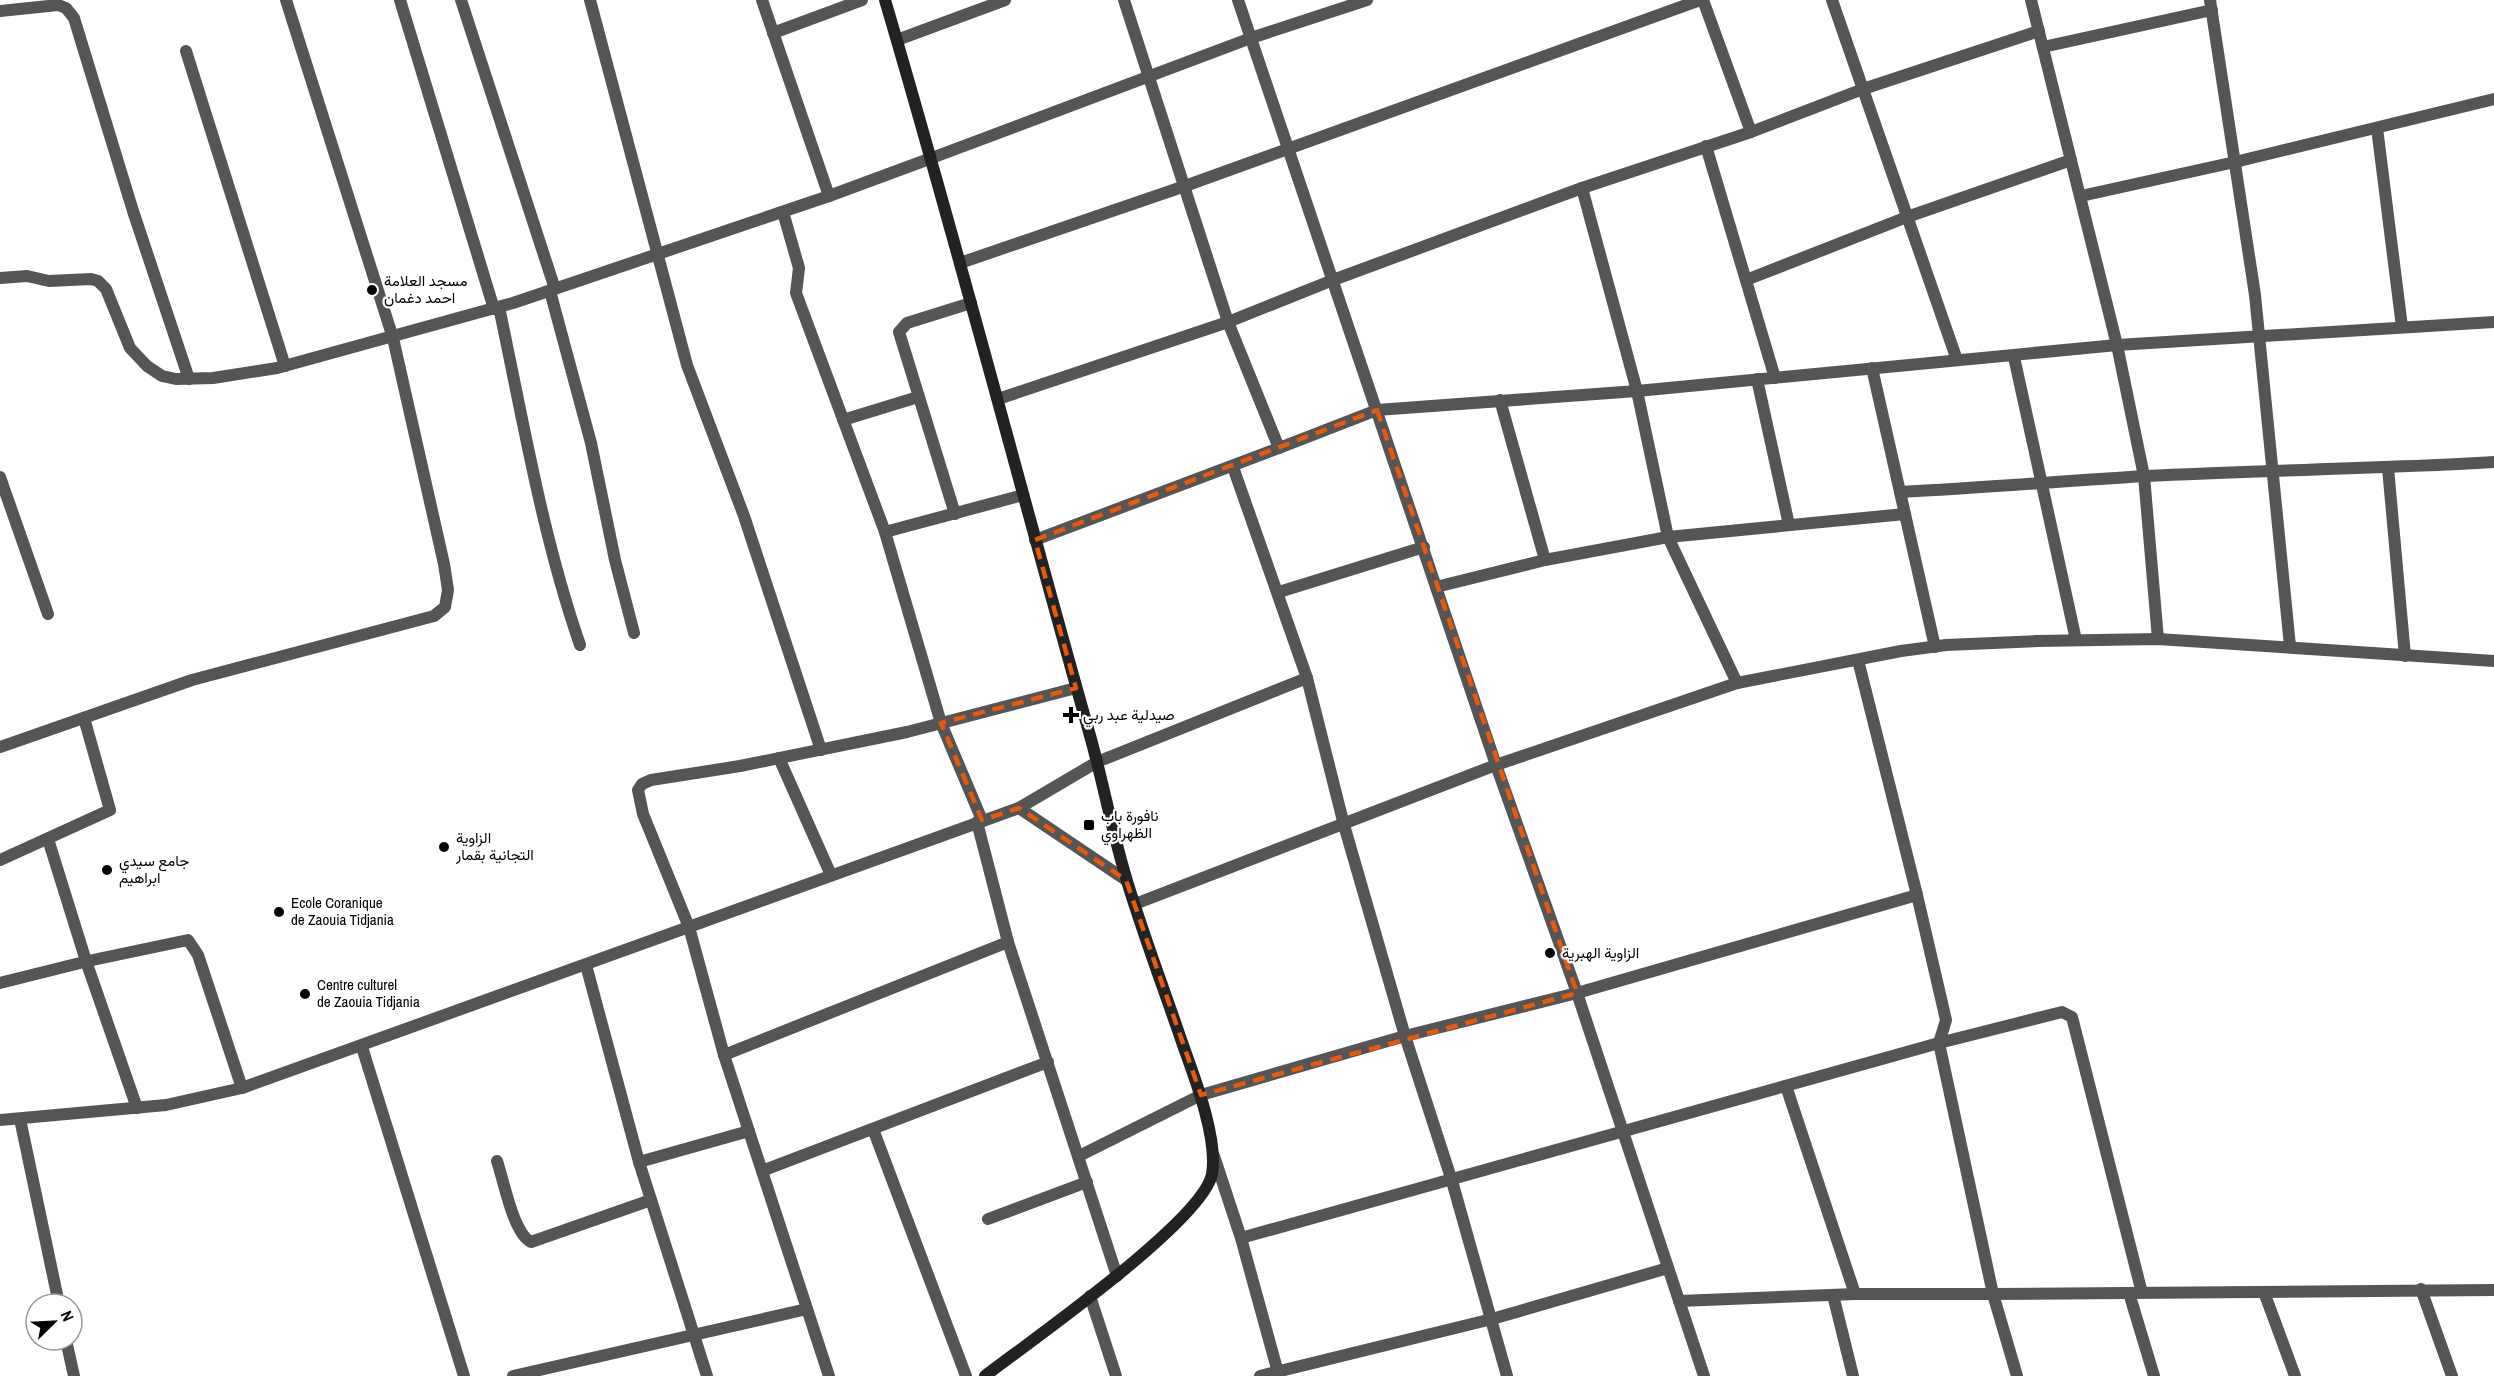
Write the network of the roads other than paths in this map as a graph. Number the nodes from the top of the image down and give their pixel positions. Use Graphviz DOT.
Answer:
graph roads {
  1 [pos="286,0"];
  2 [pos="400,0"];
  3 [pos="461,0"];
  4 [pos="590,0"];
  5 [pos="762,0"];
  6 [pos="861,0"];
  7 [pos="885,0"];
  8 [pos="1005,0"];
  9 [pos="1124,0"];
  10 [pos="1238,0"];
  11 [pos="1367,0"];
  12 [pos="1701,0"];
  13 [pos="1832,0"];
  14 [pos="2031,0"];
  15 [pos="2211,5"];
  16 [pos="0,11"];
  17 [pos="2039,31"];
  18 [pos="773,33"];
  19 [pos="1251,38"];
  20 [pos="897,40"];
  21 [pos="2043,47"];
  22 [pos="186,51"];
  23 [pos="1149,76"];
  24 [pos="1863,89"];
  25 [pos="2494,99"];
  26 [pos="2377,128"];
  27 [pos="1751,132"];
  28 [pos="1706,146"];
  29 [pos="1287,147"];
  30 [pos="929,159"];
  31 [pos="2072,160"];
  32 [pos="2235,162"];
  33 [pos="1185,186"];
  34 [pos="1582,189"];
  35 [pos="829,196"];
  36 [pos="2080,196"];
  37 [pos="783,212"];
  38 [pos="1907,217"];
  39 [pos="658,254"];
  40 [pos="960,263"];
  41 [pos="0,278"];
  42 [pos="1333,280"];
  43 [pos="1746,280"];
  44 [pos="552,290"];
  45 [pos="971,303"];
  46 [pos="496,308"];
  47 [pos="1228,322"];
  48 [pos="2494,322"];
  49 [pos="2402,327"];
  50 [pos="2259,337"];
  51 [pos="393,338"];
  52 [pos="2117,345"];
  53 [pos="2014,357"];
  54 [pos="1957,360"];
  55 [pos="285,366"];
  56 [pos="1872,368"];
  57 [pos="1775,378"];
  58 [pos="189,379"];
  59 [pos="1757,380"];
  60 [pos="1637,391"];
  61 [pos="918,397"];
  62 [pos="998,399"];
  63 [pos="1500,400"];
  64 [pos="1377,410"];
  65 [pos="843,420"];
  66 [pos="1280,448"];
  67 [pos="2494,462"];
  68 [pos="1233,467"];
  69 [pos="2388,468"];
  70 [pos="2273,472"];
  71 [pos="2144,476"];
  72 [pos="0,477"];
  73 [pos="2042,485"];
  74 [pos="1900,492"];
  75 [pos="1023,495"];
  76 [pos="955,514"];
  77 [pos="1905,514"];
  78 [pos="1789,525"];
  79 [pos="885,532"];
  80 [pos="1668,537"];
  81 [pos="1035,540"];
  82 [pos="1424,547"];
  83 [pos="1545,560"];
  84 [pos="1436,587"];
  85 [pos="1279,592"];
  86 [pos="48,614"];
  87 [pos="634,633"];
  88 [pos="2158,639"];
  89 [pos="2076,640"];
  90 [pos="580,645"];
  91 [pos="2290,646"];
  92 [pos="1935,647"];
  93 [pos="2405,656"];
  94 [pos="1858,660"];
  95 [pos="2494,661"];
  96 [pos="1307,678"];
  97 [pos="1737,683"];
  98 [pos="1076,688"];
  99 [pos="84,718"];
  100 [pos="941,723"];
  101 [pos="0,747"];
  102 [pos="821,750"];
  103 [pos="779,758"];
  104 [pos="1097,762"];
  105 [pos="1496,765"];
  106 [pos="1019,808"];
  107 [pos="979,821"];
  108 [pos="1344,825"];
  109 [pos="48,839"];
  110 [pos="0,860"];
  111 [pos="831,875"];
  112 [pos="1126,880"];
  113 [pos="1917,895"];
  114 [pos="1135,904"];
  115 [pos="689,927"];
  116 [pos="1008,942"];
  117 [pos="86,962"];
  118 [pos="586,965"];
  119 [pos="0,983"];
  120 [pos="1577,993"];
  121 [pos="1405,1036"];
  122 [pos="1939,1043"];
  123 [pos="362,1047"];
  124 [pos="724,1055"];
  125 [pos="1048,1062"];
  126 [pos="1786,1086"];
  127 [pos="242,1088"];
  128 [pos="1201,1095"];
  129 [pos="138,1108"];
  130 [pos="20,1119"];
  131 [pos="0,1120"];
  132 [pos="873,1129"];
  133 [pos="749,1131"];
  134 [pos="1623,1134"];
  135 [pos="1213,1153"];
  136 [pos="1079,1156"];
  137 [pos="497,1161"];
  138 [pos="639,1162"];
  139 [pos="762,1171"];
  140 [pos="1452,1181"];
  141 [pos="1087,1182"];
  142 [pos="651,1200"];
  143 [pos="988,1219"];
  144 [pos="1242,1238"];
  145 [pos="1668,1268"];
  146 [pos="1116,1276"];
  147 [pos="2421,1289"];
  148 [pos="2494,1290"];
  149 [pos="56,1292"];
  150 [pos="2264,1292"];
  151 [pos="2135,1293"];
  152 [pos="1855,1294"];
  153 [pos="1994,1294"];
  154 [pos="1833,1295"];
  155 [pos="1090,1296"];
  156 [pos="1679,1301"];
  157 [pos="807,1309"];
  158 [pos="1492,1319"];
  159 [pos="694,1335"];
  160 [pos="69,1352"];
  161 [pos="1278,1373"];
  162 [pos="74,1376"];
  163 [pos="464,1376"];
  164 [pos="513,1376"];
  165 [pos="707,1376"];
  166 [pos="829,1376"];
  167 [pos="966,1376"];
  168 [pos="985,1376"];
  169 [pos="1116,1376"];
  170 [pos="1260,1376"];
  171 [pos="1507,1376"];
  172 [pos="1704,1376"];
  173 [pos="1853,1376"];
  174 [pos="2017,1376"];
  175 [pos="2154,1376"];
  176 [pos="2295,1376"];
  177 [pos="2452,1376"];
  1 -- 51 [label="street"];
  2 -- 46 [label="street"];
  3 -- 44 [label="street"];
  4 -- 39 [label="street"];
  5 -- 18 [label="street"];
  6 -- 18 [label="street"];
  7 -- 20 [label="main road"];
  8 -- 20 [label="street"];
  9 -- 23 [label="street"];
  10 -- 19 [label="street"];
  11 -- 19 [label="street"];
  12 -- 27 [label="street"];
  12 -- 29 [label="street"];
  13 -- 24 [label="street"];
  14 -- 17 [label="street"];
  15 -- 21 [label="street"];
  15 -- 32 [label="street"];
  16 -- 58 [label="street"];
  17 -- 21 [label="street"];
  17 -- 24 [label="street"];
  18 -- 35 [label="street"];
  19 -- 23 [label="street"];
  19 -- 29 [label="street"];
  20 -- 30 [label="main road"];
  21 -- 31 [label="street"];
  22 -- 55 [label="street"];
  23 -- 30 [label="street"];
  23 -- 33 [label="street"];
  24 -- 27 [label="street"];
  24 -- 38 [label="street"];
  25 -- 26 [label="street"];
  26 -- 32 [label="street"];
  26 -- 49 [label="street"];
  27 -- 28 [label="street"];
  28 -- 34 [label="street"];
  28 -- 43 [label="street"];
  29 -- 33 [label="street"];
  29 -- 42 [label="street"];
  30 -- 35 [label="street"];
  30 -- 40 [label="main road"];
  31 -- 36 [label="street"];
  31 -- 38 [label="street"];
  32 -- 36 [label="street"];
  32 -- 50 [label="street"];
  33 -- 40 [label="street"];
  33 -- 47 [label="street"];
  34 -- 42 [label="street"];
  34 -- 60 [label="street"];
  35 -- 37 [label="street"];
  36 -- 52 [label="street"];
  37 -- 39 [label="street"];
  37 -- 65 [label="street"];
  38 -- 43 [label="street"];
  38 -- 54 [label="street"];
  39 -- 44 [label="street"];
  39 -- 102 [label="street"];
  40 -- 45 [label="main road"];
  41 -- 58 [label="street"];
  42 -- 47 [label="street"];
  42 -- 64 [label="street"];
  43 -- 57 [label="street"];
  44 -- 46 [label="street"];
  44 -- 87 [label="street"];
  45 -- 61 [label="street"];
  45 -- 62 [label="main road"];
  46 -- 51 [label="street"];
  46 -- 90 [label="street"];
  47 -- 62 [label="street"];
  47 -- 66 [label="street"];
  48 -- 49 [label="street"];
  49 -- 50 [label="street"];
  50 -- 52 [label="street"];
  50 -- 70 [label="street"];
  51 -- 55 [label="street"];
  51 -- 99 [label="street"];
  52 -- 53 [label="street"];
  52 -- 71 [label="street"];
  53 -- 54 [label="street"];
  53 -- 73 [label="street"];
  54 -- 56 [label="street"];
  55 -- 58 [label="street"];
  56 -- 57 [label="street"];
  56 -- 74 [label="street"];
  57 -- 59 [label="street"];
  59 -- 60 [label="street"];
  59 -- 78 [label="street"];
  60 -- 63 [label="street"];
  60 -- 80 [label="street"];
  61 -- 65 [label="street"];
  61 -- 76 [label="street"];
  62 -- 75 [label="main road"];
  63 -- 64 [label="street"];
  63 -- 83 [label="street"];
  64 -- 66 [label="street"];
  64 -- 82 [label="street"];
  65 -- 79 [label="street"];
  66 -- 68 [label="street"];
  67 -- 69 [label="street"];
  68 -- 81 [label="street"];
  68 -- 85 [label="street"];
  69 -- 70 [label="street"];
  69 -- 93 [label="street"];
  70 -- 71 [label="street"];
  70 -- 91 [label="street"];
  71 -- 73 [label="street"];
  71 -- 88 [label="street"];
  72 -- 86 [label="street"];
  73 -- 74 [label="street"];
  73 -- 89 [label="street"];
  74 -- 77 [label="street"];
  75 -- 76 [label="street"];
  75 -- 81 [label="main road"];
  76 -- 79 [label="street"];
  77 -- 78 [label="street"];
  77 -- 92 [label="street"];
  78 -- 80 [label="street"];
  79 -- 100 [label="street"];
  80 -- 83 [label="street"];
  80 -- 97 [label="street"];
  81 -- 98 [label="main road"];
  82 -- 84 [label="street"];
  82 -- 85 [label="street"];
  83 -- 84 [label="street"];
  84 -- 105 [label="street"];
  85 -- 96 [label="street"];
  88 -- 89 [label="street"];
  88 -- 91 [label="street"];
  89 -- 92 [label="street"];
  91 -- 93 [label="street"];
  92 -- 94 [label="street"];
  93 -- 95 [label="street"];
  94 -- 97 [label="street"];
  94 -- 113 [label="street"];
  96 -- 104 [label="street"];
  96 -- 108 [label="street"];
  97 -- 105 [label="street"];
  98 -- 100 [label="street"];
  98 -- 104 [label="main road"];
  99 -- 101 [label="street"];
  99 -- 109 [label="street"];
  100 -- 102 [label="street"];
  100 -- 107 [label="street"];
  102 -- 103 [label="street"];
  103 -- 111 [label="street"];
  103 -- 115 [label="street"];
  104 -- 106 [label="street"];
  104 -- 112 [label="main road"];
  105 -- 108 [label="street"];
  105 -- 120 [label="street"];
  106 -- 107 [label="street"];
  106 -- 112 [label="street"];
  107 -- 111 [label="street"];
  107 -- 116 [label="street"];
  108 -- 114 [label="street"];
  108 -- 121 [label="street"];
  109 -- 110 [label="street"];
  109 -- 117 [label="street"];
  111 -- 115 [label="street"];
  112 -- 114 [label="main road"];
  113 -- 120 [label="street"];
  113 -- 122 [label="street"];
  114 -- 128 [label="main road"];
  115 -- 118 [label="street"];
  115 -- 124 [label="street"];
  116 -- 124 [label="street"];
  116 -- 125 [label="street"];
  117 -- 119 [label="street"];
  117 -- 127 [label="street"];
  117 -- 129 [label="street"];
  118 -- 123 [label="street"];
  118 -- 138 [label="street"];
  120 -- 121 [label="street"];
  120 -- 134 [label="street"];
  121 -- 128 [label="street"];
  121 -- 140 [label="street"];
  122 -- 126 [label="street"];
  122 -- 151 [label="street"];
  122 -- 153 [label="street"];
  123 -- 127 [label="street"];
  123 -- 163 [label="street"];
  124 -- 133 [label="street"];
  125 -- 132 [label="street"];
  125 -- 136 [label="street"];
  126 -- 134 [label="street"];
  126 -- 152 [label="street"];
  127 -- 129 [label="street"];
  128 -- 135 [label="main road"];
  128 -- 136 [label="street"];
  129 -- 130 [label="street"];
  130 -- 131 [label="street"];
  130 -- 149 [label="street"];
  132 -- 139 [label="street"];
  132 -- 167 [label="street"];
  133 -- 138 [label="street"];
  133 -- 139 [label="street"];
  134 -- 140 [label="street"];
  134 -- 145 [label="street"];
  135 -- 144 [label="street"];
  135 -- 146 [label="main road"];
  136 -- 141 [label="street"];
  137 -- 142 [label="street"];
  138 -- 142 [label="street"];
  139 -- 157 [label="street"];
  140 -- 144 [label="street"];
  140 -- 158 [label="street"];
  141 -- 143 [label="street"];
  141 -- 146 [label="street"];
  142 -- 159 [label="street"];
  144 -- 161 [label="street"];
  145 -- 156 [label="street"];
  145 -- 158 [label="street"];
  146 -- 155 [label="main road"];
  147 -- 148 [label="street"];
  147 -- 150 [label="street"];
  147 -- 177 [label="street"];
  150 -- 151 [label="street"];
  150 -- 176 [label="street"];
  151 -- 153 [label="street"];
  151 -- 175 [label="street"];
  152 -- 153 [label="street"];
  152 -- 154 [label="street"];
  153 -- 174 [label="street"];
  154 -- 156 [label="street"];
  154 -- 173 [label="street"];
  155 -- 168 [label="main road"];
  155 -- 169 [label="street"];
  156 -- 172 [label="street"];
  157 -- 159 [label="street"];
  157 -- 166 [label="street"];
  158 -- 161 [label="street"];
  158 -- 171 [label="street"];
  159 -- 164 [label="street"];
  159 -- 165 [label="street"];
  160 -- 162 [label="street"];
  161 -- 170 [label="street"];
}
